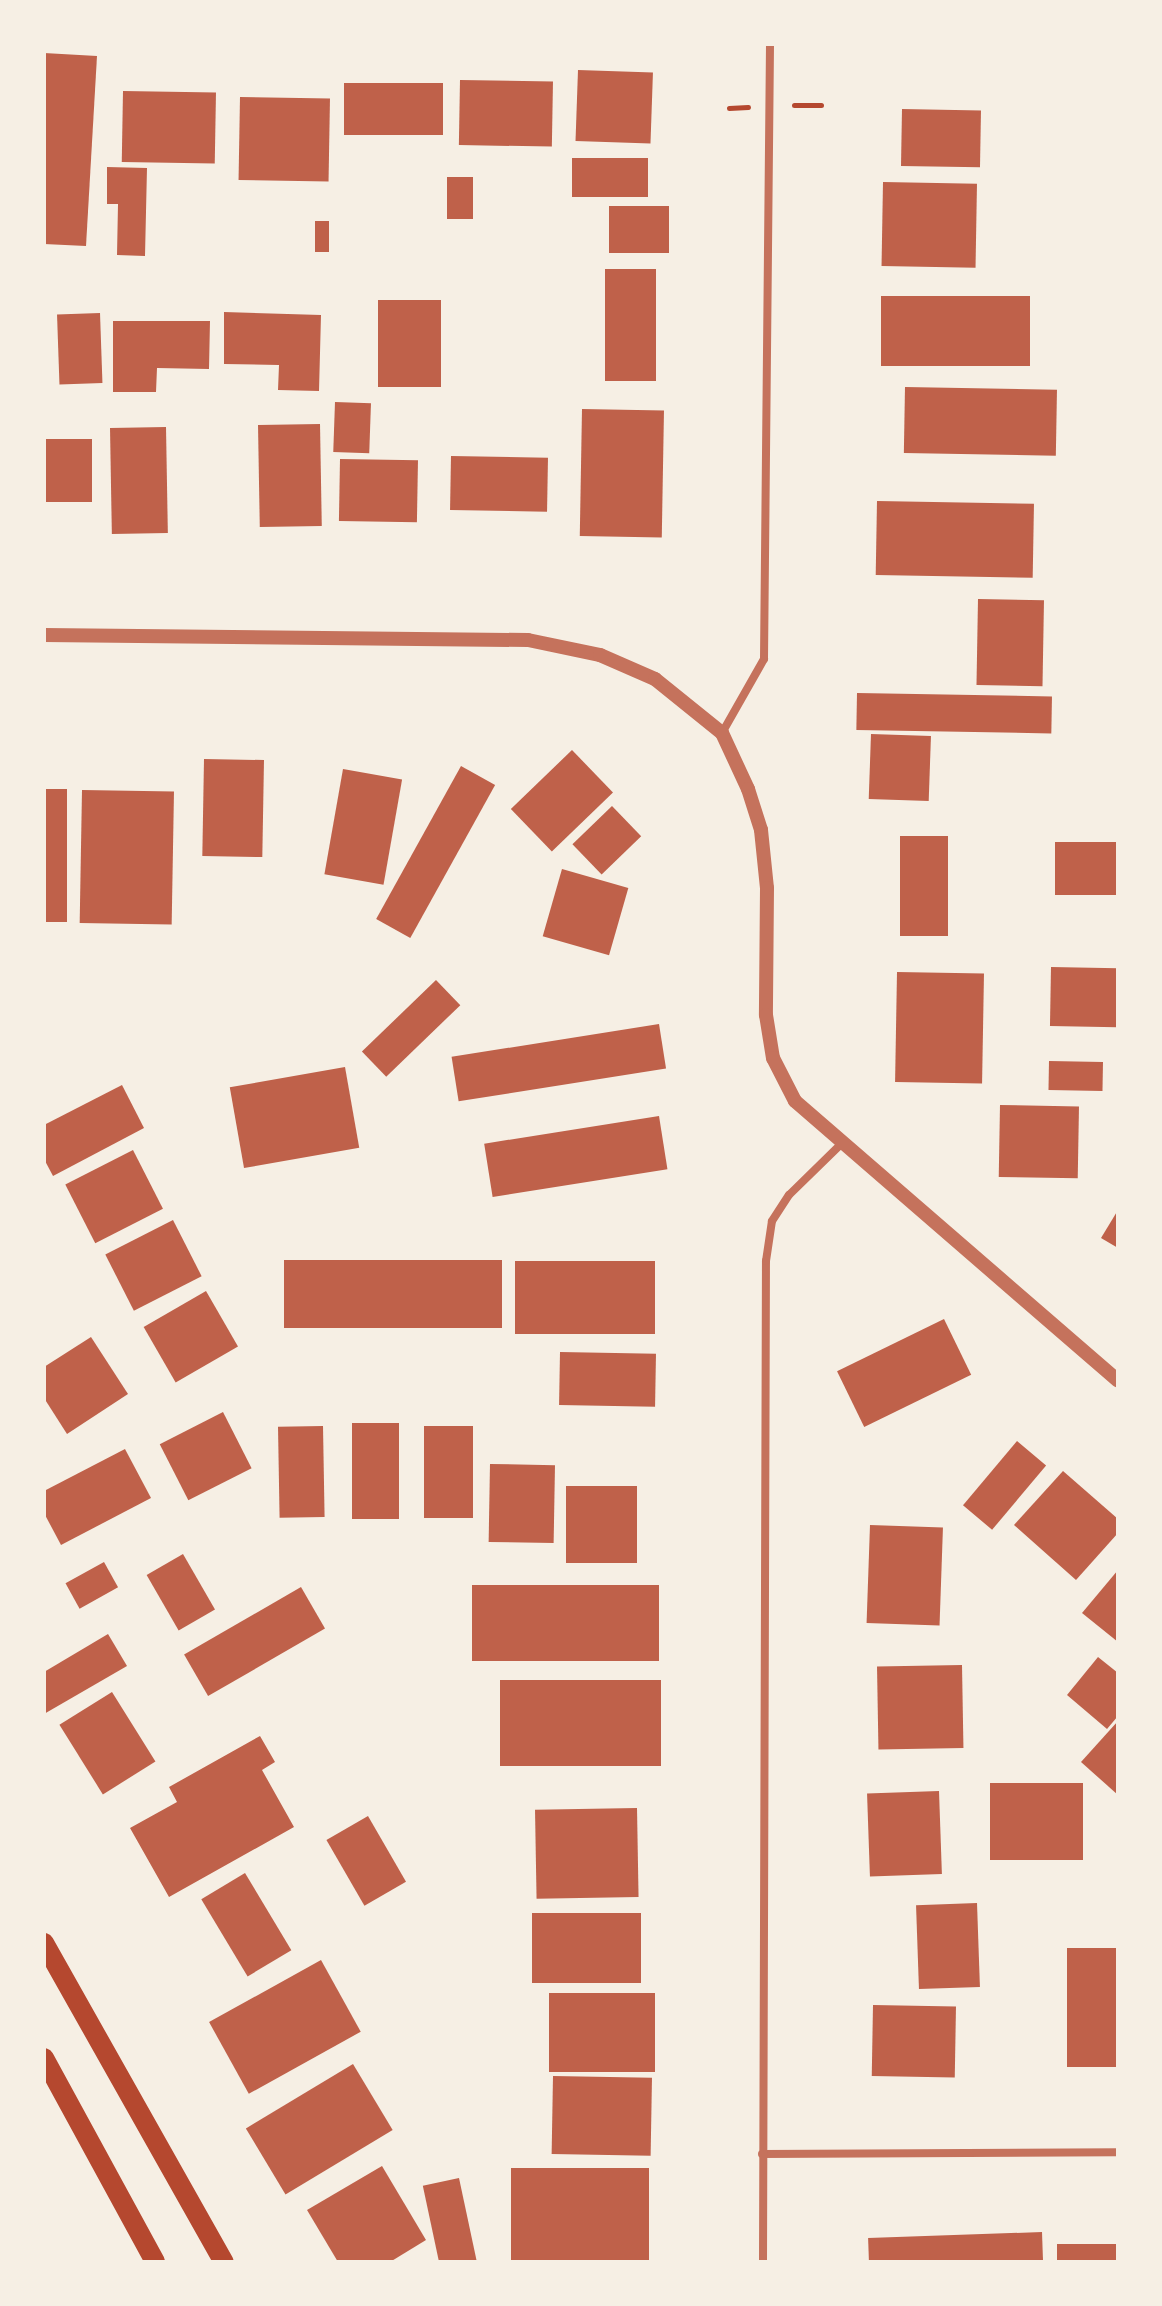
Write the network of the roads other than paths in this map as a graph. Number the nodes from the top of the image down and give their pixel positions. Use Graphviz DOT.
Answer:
graph roads {
  1 [pos="770,44"];
  2 [pos="44,635"];
  3 [pos="722,733"];
  4 [pos="840,1145"];
  5 [pos="1118,1381"];
  6 [pos="44,1943"];
  7 [pos="44,2058"];
  8 [pos="1118,2152"];
  9 [pos="762,2154"];
  10 [pos="155,2262"];
  11 [pos="224,2262"];
  12 [pos="763,2262"];
  1 -- 3 [label="street"];
  2 -- 3 [label="street"];
  3 -- 4 [label="street"];
  4 -- 5 [label="street"];
  4 -- 9 [label="street"];
  6 -- 11 [label="main road"];
  7 -- 10 [label="main road"];
  8 -- 9 [label="street"];
  9 -- 12 [label="street"];
}
